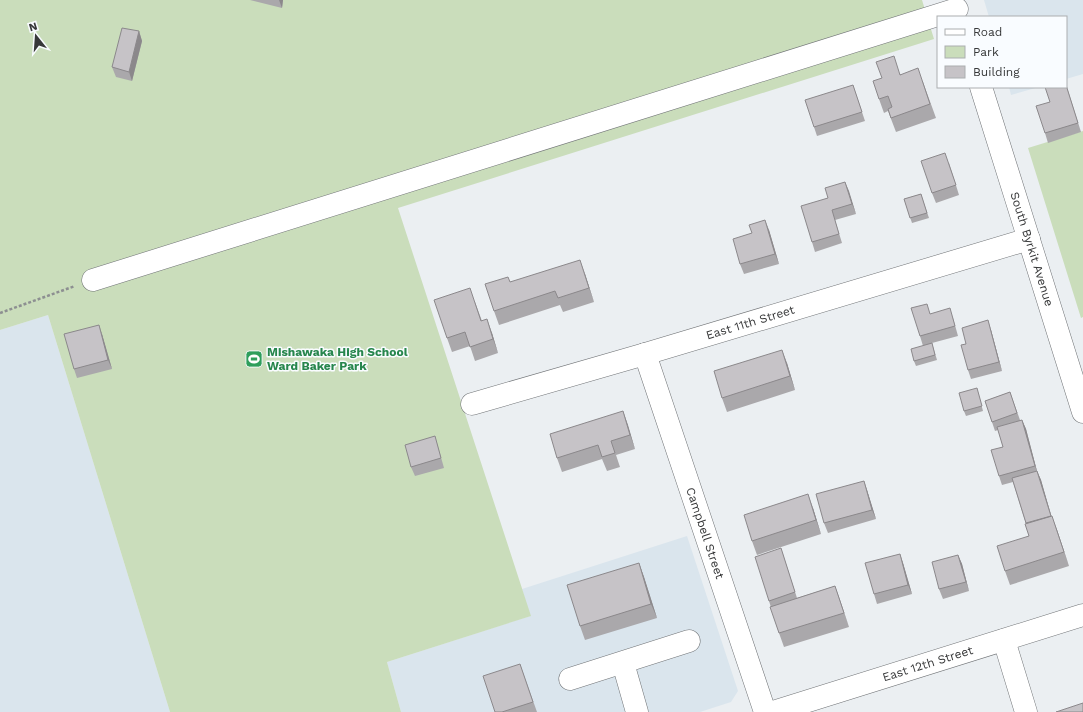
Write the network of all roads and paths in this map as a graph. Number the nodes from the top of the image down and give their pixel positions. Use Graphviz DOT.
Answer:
graph roads {
  1 [pos="957,9"];
  2 [pos="981,88"];
  3 [pos="1029,239"];
  4 [pos="93,280"];
  5 [pos="0,313"];
  6 [pos="645,354"];
  7 [pos="472,404"];
  8 [pos="1083,412"];
  9 [pos="1083,615"];
  10 [pos="1004,640"];
  11 [pos="689,642"];
  12 [pos="623,663"];
  13 [pos="570,679"];
  14 [pos="637,712"];
  15 [pos="764,712"];
  16 [pos="773,712"];
  17 [pos="1026,712"];
  1 -- 4 [label="street"];
  2 -- 3 [label="street, South Byrkit Avenue"];
  3 -- 6 [label="street, East 11th Street"];
  3 -- 8 [label="street, South Byrkit Avenue"];
  4 -- 5 [label="path"];
  6 -- 7 [label="street, East 11th Street"];
  6 -- 15 [label="street, Campbell Street"];
  9 -- 10 [label="street, East 12th Street"];
  10 -- 16 [label="street, East 12th Street"];
  10 -- 17 [label="street"];
  11 -- 12 [label="street"];
  12 -- 13 [label="street"];
  12 -- 14 [label="street"];
}
